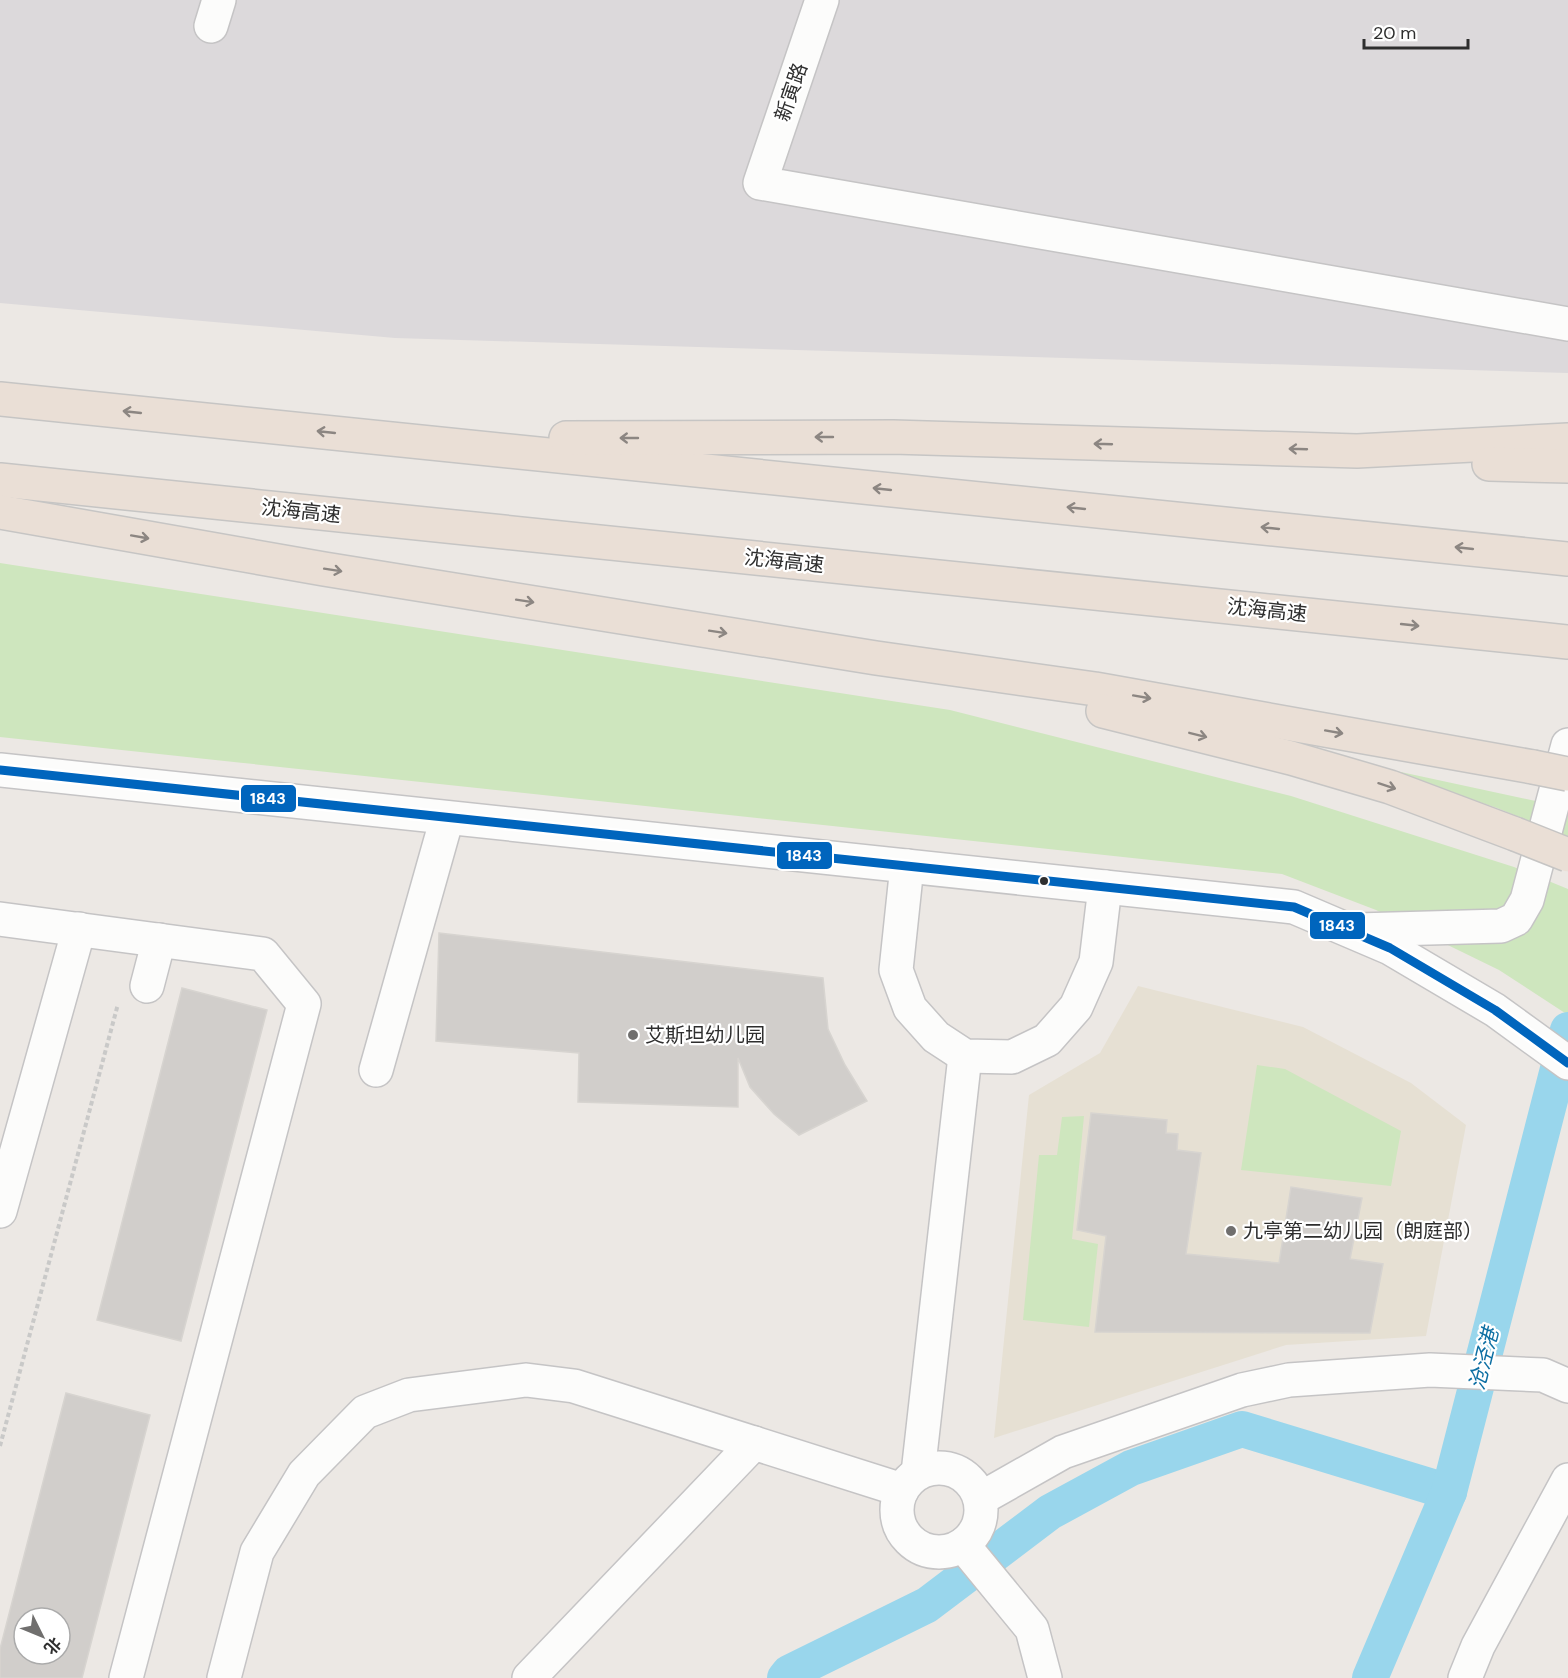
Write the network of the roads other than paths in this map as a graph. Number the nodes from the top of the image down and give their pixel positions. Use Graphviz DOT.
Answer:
graph roads {
  1 [pos="822,0"];
  2 [pos="1568,324"];
  3 [pos="0,399"];
  4 [pos="384,438"];
  5 [pos="1568,440"];
  6 [pos="1357,451"];
  7 [pos="1568,466"];
  8 [pos="0,480"];
  9 [pos="0,500"];
  10 [pos="0,513"];
  11 [pos="1568,559"];
  12 [pos="1352,619"];
  13 [pos="1568,642"];
  14 [pos="876,658"];
  15 [pos="1568,745"];
  16 [pos="0,770"];
  17 [pos="1568,774"];
  18 [pos="447,818"];
  19 [pos="1568,855"];
  20 [pos="907,866"];
  21 [pos="1105,887"];
  22 [pos="0,919"];
  23 [pos="79,929"];
  24 [pos="1347,930"];
  25 [pos="159,940"];
  26 [pos="134,991"];
  27 [pos="965,1056"];
  28 [pos="1568,1063"];
  29 [pos="376,1070"];
  30 [pos="0,1211"];
  31 [pos="1555,1380"];
  32 [pos="754,1443"];
  33 [pos="1568,1480"];
  34 [pos="910,1482"];
  35 [pos="980,1499"];
  36 [pos="963,1545"];
  37 [pos="126,1678"];
  38 [pos="224,1678"];
  39 [pos="529,1678"];
  40 [pos="1045,1678"];
  41 [pos="1466,1678"];
  1 -- 2 [label="street, 新寅路"];
  4 -- 3 [label="highway, one-way"];
  6 -- 4 [label="highway, one-way"];
  11 -- 4 [label="highway, one-way"];
  5 -- 6 [label="highway"];
  6 -- 7 [label="highway"];
  8 -- 12 [label="highway, 沈海高速"];
  9 -- 12 [label="highway"];
  10 -- 14 [label="highway, one-way"];
  12 -- 13 [label="highway, 沈海高速, one-way"];
  14 -- 17 [label="highway, one-way, bridge"];
  14 -- 19 [label="highway, one-way, bridge"];
  15 -- 24 [label="street"];
  16 -- 18 [label="street"];
  18 -- 20 [label="street"];
  18 -- 29 [label="street"];
  20 -- 21 [label="street"];
  20 -- 27 [label="street"];
  21 -- 24 [label="street"];
  21 -- 27 [label="street"];
  22 -- 23 [label="street"];
  23 -- 25 [label="street"];
  23 -- 30 [label="street"];
  24 -- 28 [label="street"];
  25 -- 26 [label="street"];
  25 -- 37 [label="street"];
  27 -- 34 [label="street"];
  31 -- 35 [label="street"];
  32 -- 34 [label="street"];
  32 -- 38 [label="street"];
  32 -- 39 [label="street"];
  33 -- 41 [label="street"];
  34 -- 35 [label="street"];
  34 -- 36 [label="street"];
  35 -- 36 [label="street"];
  36 -- 40 [label="street"];
}
